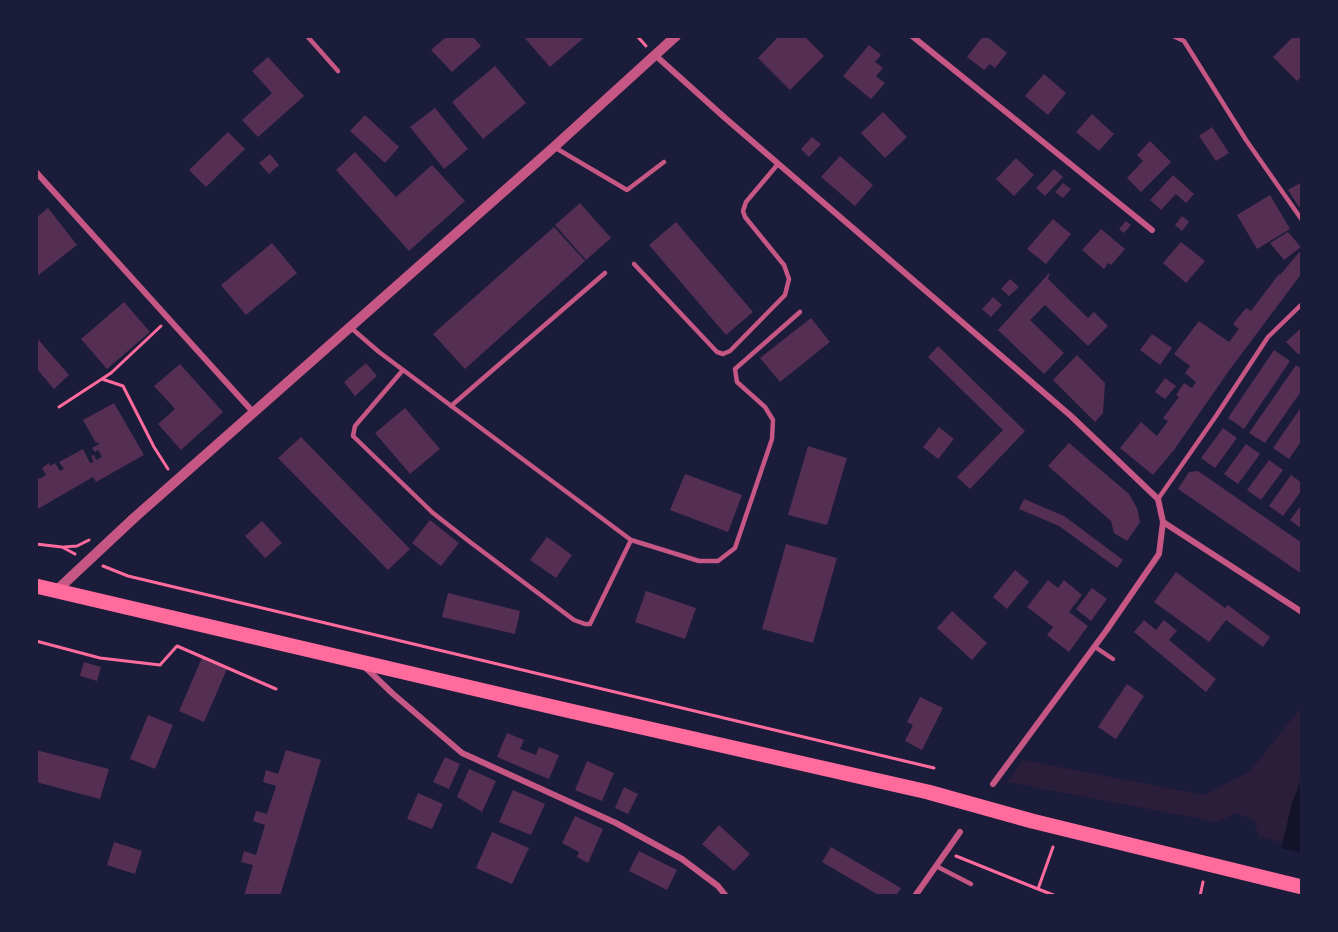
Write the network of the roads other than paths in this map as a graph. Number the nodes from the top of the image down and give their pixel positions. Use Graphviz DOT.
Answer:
graph roads {
  1 [pos="307,36"];
  2 [pos="676,36"];
  3 [pos="912,36"];
  4 [pos="1173,36"];
  5 [pos="655,55"];
  6 [pos="338,72"];
  7 [pos="554,147"];
  8 [pos="664,162"];
  9 [pos="778,164"];
  10 [pos="36,172"];
  11 [pos="1302,220"];
  12 [pos="1152,230"];
  13 [pos="634,264"];
  14 [pos="605,273"];
  15 [pos="1302,304"];
  16 [pos="800,312"];
  17 [pos="350,327"];
  18 [pos="403,370"];
  19 [pos="451,406"];
  20 [pos="253,412"];
  21 [pos="1158,499"];
  22 [pos="1163,522"];
  23 [pos="631,540"];
  24 [pos="36,586"];
  25 [pos="56,591"];
  26 [pos="1302,612"];
  27 [pos="1095,647"];
  28 [pos="1113,659"];
  29 [pos="360,662"];
  30 [pos="993,784"];
  31 [pos="960,832"];
  32 [pos="936,866"];
  33 [pos="971,884"];
  34 [pos="1302,887"];
  35 [pos="726,896"];
  36 [pos="915,896"];
  1 -- 6 [label="lane"];
  2 -- 5 [label="street"];
  3 -- 12 [label="street"];
  4 -- 11 [label="lane"];
  5 -- 7 [label="street"];
  5 -- 9 [label="street"];
  7 -- 8 [label="lane"];
  7 -- 17 [label="street"];
  9 -- 13 [label="lane"];
  9 -- 21 [label="street"];
  10 -- 20 [label="street"];
  14 -- 19 [label="lane"];
  15 -- 21 [label="lane"];
  16 -- 23 [label="lane"];
  17 -- 18 [label="lane"];
  17 -- 20 [label="street"];
  18 -- 19 [label="lane"];
  18 -- 23 [label="lane"];
  19 -- 23 [label="lane"];
  20 -- 25 [label="street"];
  21 -- 22 [label="street"];
  22 -- 26 [label="street"];
  22 -- 27 [label="street"];
  24 -- 25 [label="main road"];
  25 -- 29 [label="main road"];
  27 -- 28 [label="lane"];
  27 -- 30 [label="street"];
  29 -- 34 [label="main road"];
  29 -- 35 [label="street"];
  31 -- 32 [label="street"];
  32 -- 33 [label="lane"];
  32 -- 36 [label="street"];
}
